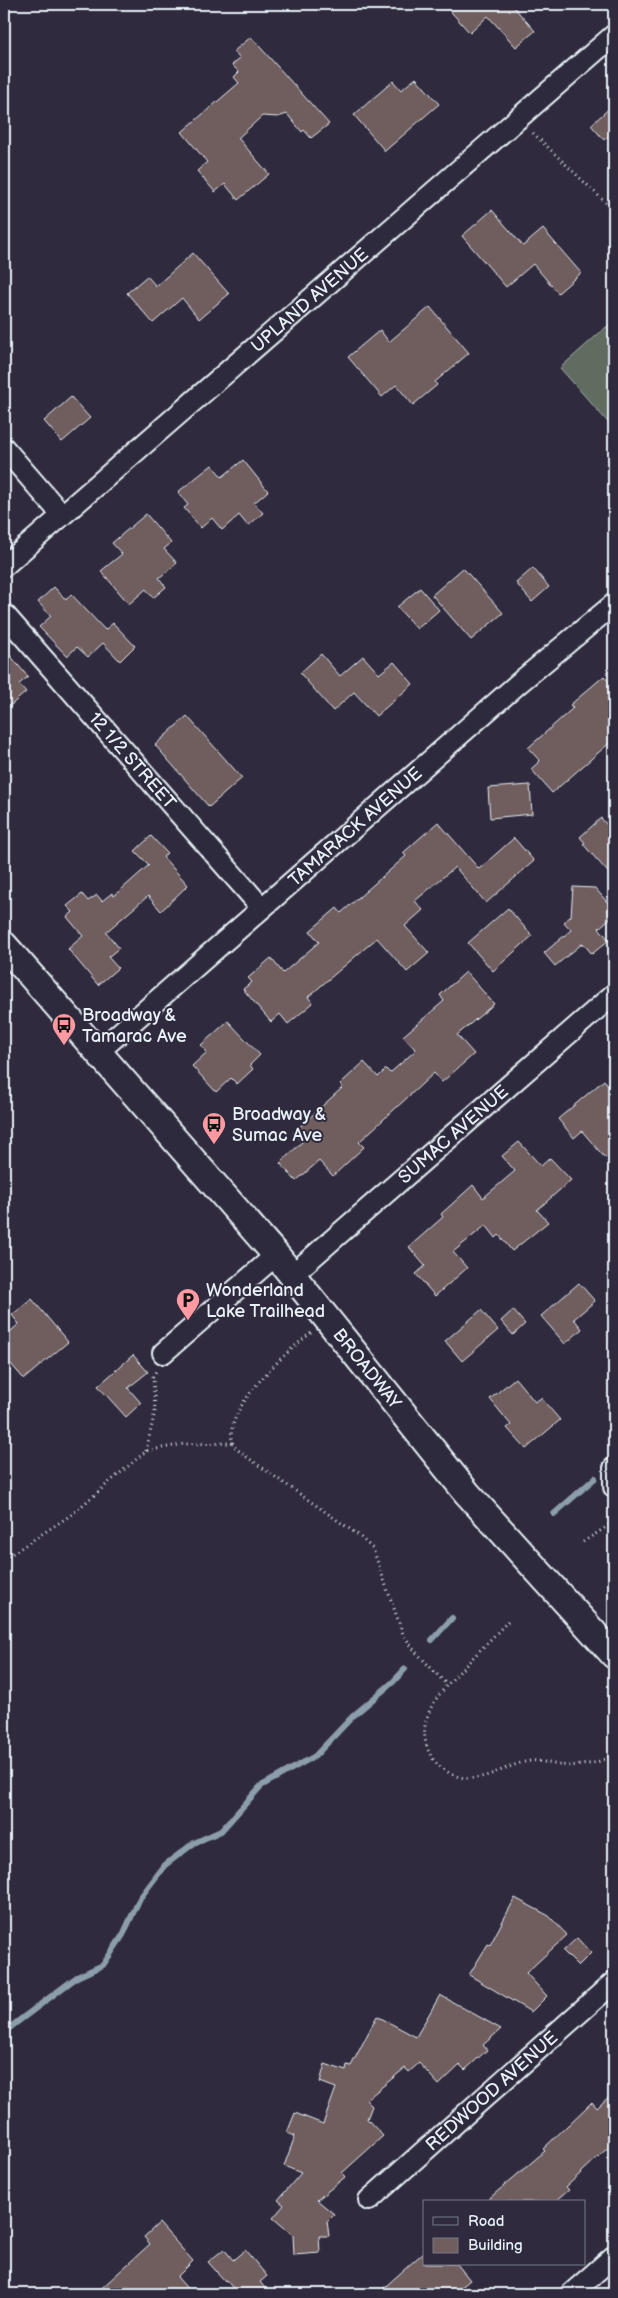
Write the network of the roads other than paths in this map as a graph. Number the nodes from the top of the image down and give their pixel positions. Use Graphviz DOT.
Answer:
graph roads {
  1 [pos="614,34"];
  2 [pos="4,448"];
  3 [pos="62,516"];
  4 [pos="4,566"];
  5 [pos="614,604"];
  6 [pos="4,614"];
  7 [pos="262,908"];
  8 [pos="4,945"];
  9 [pos="614,994"];
  10 [pos="98,1052"];
  11 [pos="284,1265"];
  12 [pos="163,1353"];
  13 [pos="614,1468"];
  14 [pos="614,1487"];
  15 [pos="614,1655"];
  16 [pos="614,1982"];
  17 [pos="369,2200"];
  18 [pos="614,2256"];
  19 [pos="571,2294"];
  1 -- 3 [label="street, UPLAND AVENUE"];
  2 -- 3 [label="street"];
  3 -- 4 [label="street, UPLAND AVENUE"];
  5 -- 7 [label="street, TAMARACK AVENUE"];
  6 -- 7 [label="street, 12 1/2 STREET"];
  7 -- 10 [label="street, TAMARACK AVENUE"];
  8 -- 10 [label="main road, BROADWAY"];
  9 -- 11 [label="street, SUMAC AVENUE"];
  10 -- 11 [label="main road, BROADWAY"];
  11 -- 12 [label="street, SUMAC AVENUE"];
  11 -- 15 [label="main road, BROADWAY"];
  13 -- 14 [label="street"];
  16 -- 17 [label="street, REDWOOD AVENUE"];
  18 -- 19 [label="street"];
}
